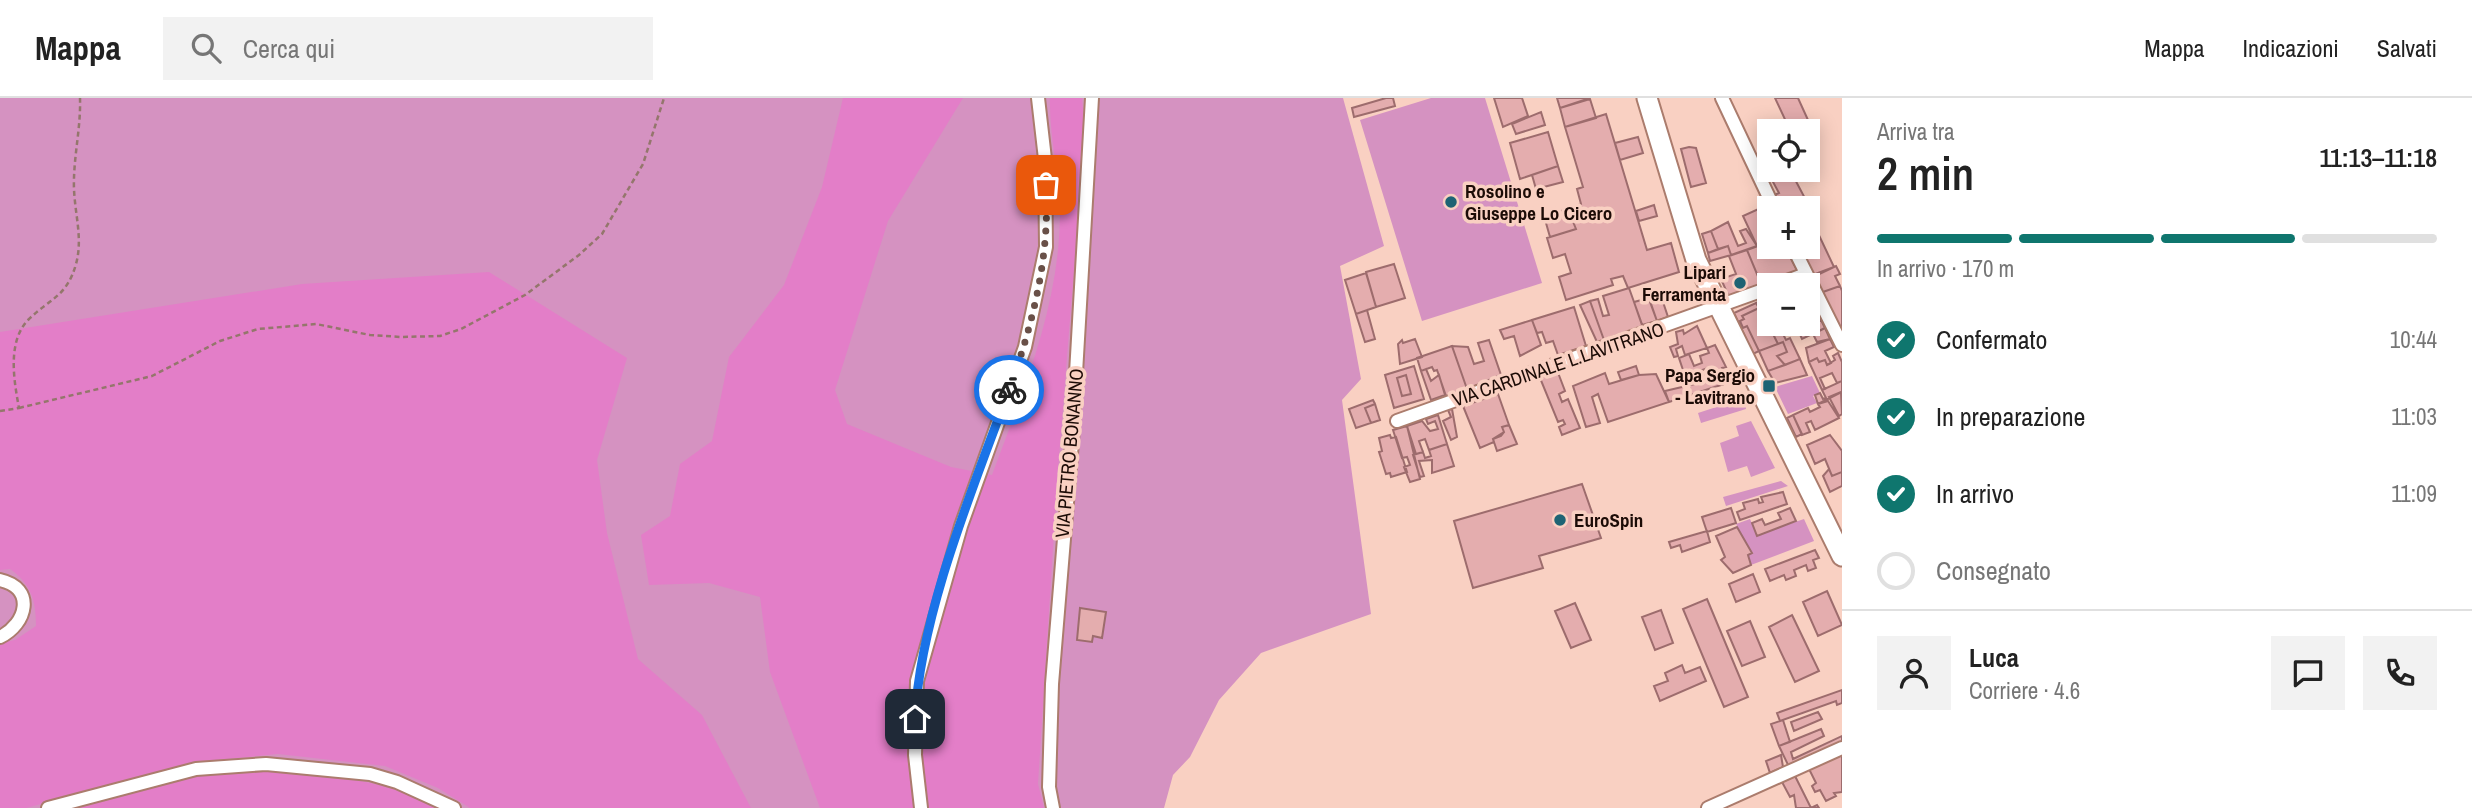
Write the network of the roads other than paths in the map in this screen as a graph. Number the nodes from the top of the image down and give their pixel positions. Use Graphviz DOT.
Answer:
graph roads {
  1 [pos="1038,98"];
  2 [pos="1092,98"];
  3 [pos="1647,98"];
  4 [pos="1722,98"];
  5 [pos="1768,196"];
  6 [pos="1757,293"];
  7 [pos="1820,302"];
  8 [pos="1719,307"];
  9 [pos="1842,345"];
  10 [pos="1397,421"];
  11 [pos="1842,556"];
  12 [pos="0,580"];
  13 [pos="0,637"];
  14 [pos="1842,748"];
  15 [pos="48,808"];
  16 [pos="454,808"];
  17 [pos="921,808"];
  18 [pos="1053,808"];
  19 [pos="1708,808"];
  1 -- 17 [label="street"];
  2 -- 18 [label="street, VIA PIETRO BONANNO"];
  3 -- 8 [label="main road"];
  4 -- 5 [label="street"];
  6 -- 8 [label="street, VIA CARDINALE L.LAVITRANO"];
  7 -- 9 [label="street"];
  8 -- 10 [label="street, VIA CARDINALE L.LAVITRANO"];
  8 -- 11 [label="main road"];
  12 -- 13 [label="street"];
  14 -- 19 [label="street"];
  15 -- 16 [label="street"];
}
